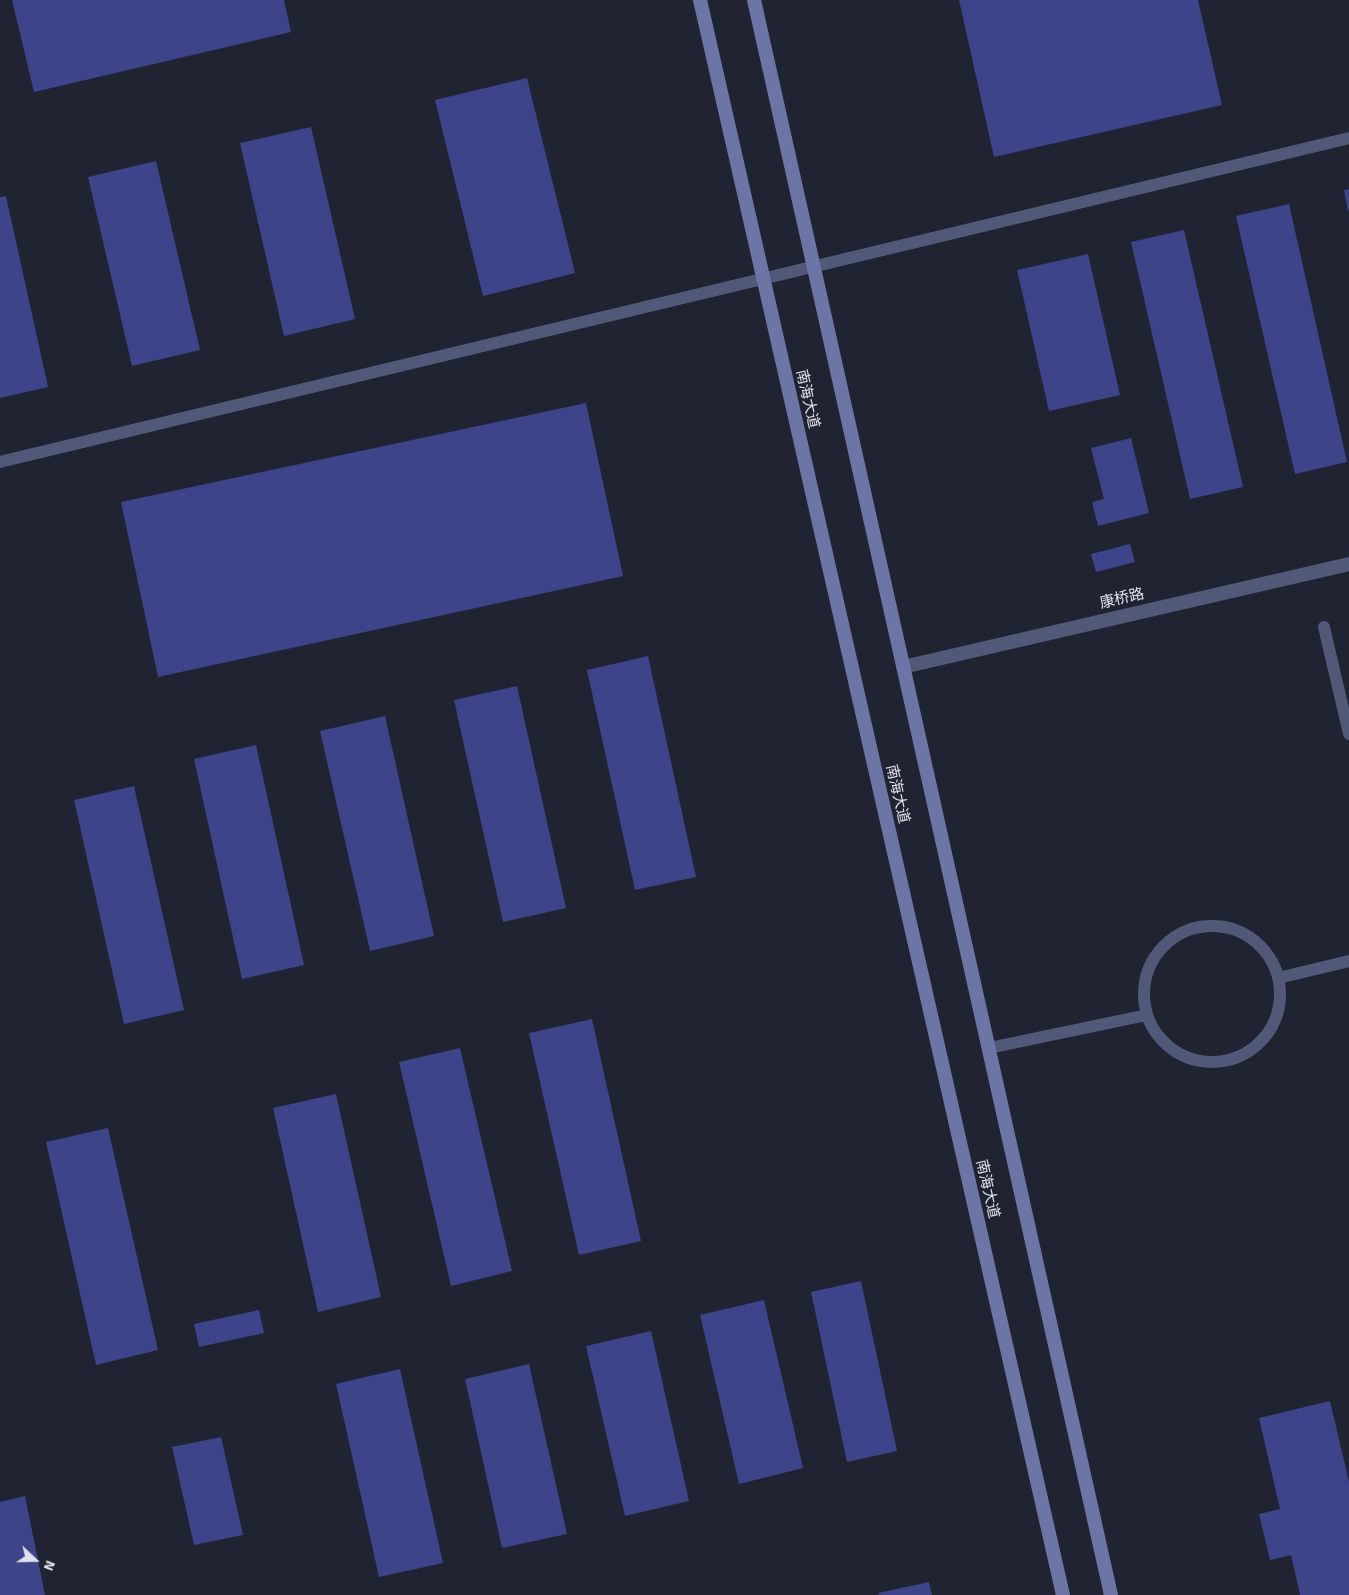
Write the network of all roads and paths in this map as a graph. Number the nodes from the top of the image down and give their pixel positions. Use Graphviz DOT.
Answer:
graph roads {
  1 [pos="700,0"];
  2 [pos="754,0"];
  3 [pos="1349,138"];
  4 [pos="813,267"];
  5 [pos="763,279"];
  6 [pos="0,462"];
  7 [pos="1349,564"];
  8 [pos="1324,627"];
  9 [pos="902,667"];
  10 [pos="1349,734"];
  11 [pos="1349,961"];
  12 [pos="1278,978"];
  13 [pos="1147,1015"];
  14 [pos="989,1048"];
  15 [pos="1063,1595"];
  16 [pos="1111,1595"];
  1 -- 5 [label="main road, 南海大道"];
  2 -- 4 [label="main road"];
  3 -- 4 [label="lane"];
  4 -- 5 [label="lane"];
  4 -- 9 [label="main road"];
  5 -- 6 [label="lane"];
  5 -- 15 [label="main road, 南海大道"];
  7 -- 9 [label="street, 康桥路"];
  8 -- 10 [label="lane"];
  9 -- 14 [label="main road"];
  11 -- 12 [label="lane"];
  12 -- 13 [label="lane"];
  12 -- 13 [label="lane"];
  13 -- 14 [label="lane"];
  14 -- 16 [label="main road"];
}
